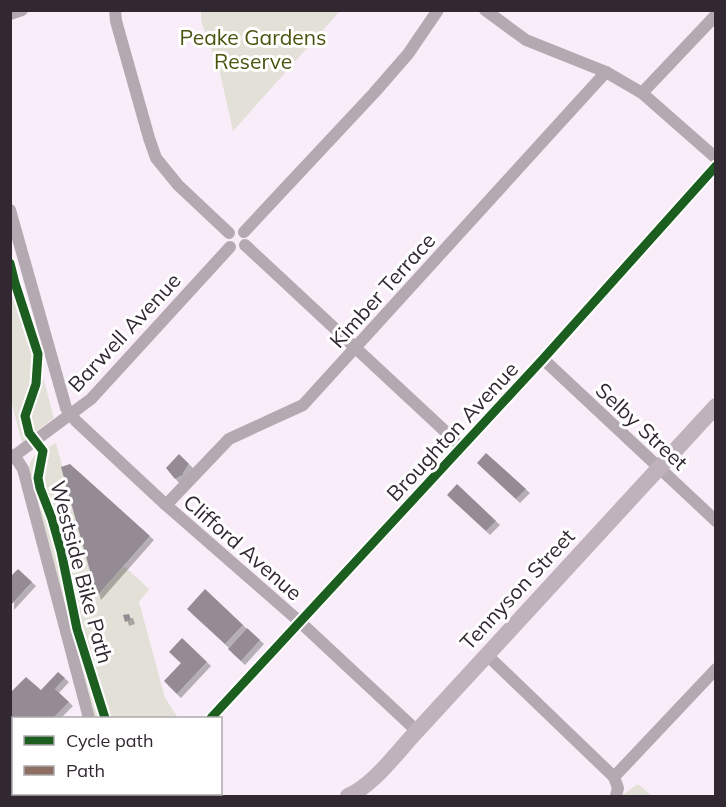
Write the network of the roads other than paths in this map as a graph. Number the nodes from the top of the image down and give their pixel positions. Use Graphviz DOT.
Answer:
graph roads {
  1 [pos="22,10"];
  2 [pos="116,10"];
  3 [pos="438,10"];
  4 [pos="485,10"];
  5 [pos="10,14"];
  6 [pos="716,15"];
  7 [pos="606,72"];
  8 [pos="642,93"];
  9 [pos="716,158"];
  10 [pos="716,166"];
  11 [pos="10,210"];
  12 [pos="229,233"];
  13 [pos="244,238"];
  14 [pos="230,247"];
  15 [pos="355,348"];
  16 [pos="543,359"];
  17 [pos="716,406"];
  18 [pos="71,415"];
  19 [pos="462,447"];
  20 [pos="12,457"];
  21 [pos="659,468"];
  22 [pos="166,505"];
  23 [pos="716,520"];
  24 [pos="300,622"];
  25 [pos="487,655"];
  26 [pos="716,669"];
  27 [pos="89,717"];
  28 [pos="212,717"];
  29 [pos="417,731"];
  30 [pos="614,777"];
  31 [pos="355,795"];
  32 [pos="616,796"];
  1 -- 5 [label="street"];
  2 -- 12 [label="street"];
  3 -- 13 [label="street"];
  4 -- 7 [label="street"];
  6 -- 8 [label="street"];
  7 -- 8 [label="street"];
  7 -- 15 [label="street, Kimber Terrace"];
  8 -- 9 [label="street"];
  10 -- 16 [label="street, Broughton Avenue"];
  11 -- 18 [label="street"];
  12 -- 13 [label="street"];
  12 -- 14 [label="street"];
  13 -- 14 [label="street"];
  13 -- 15 [label="street"];
  14 -- 18 [label="street, Barwell Avenue"];
  15 -- 19 [label="street"];
  15 -- 22 [label="street, Kimber Terrace"];
  16 -- 19 [label="street, Broughton Avenue"];
  16 -- 21 [label="street, Selby Street"];
  17 -- 21 [label="street, Tennyson Street"];
  18 -- 20 [label="street, Barwell Avenue"];
  18 -- 22 [label="street, Clifford Avenue"];
  19 -- 24 [label="street, Broughton Avenue"];
  20 -- 27 [label="street"];
  21 -- 23 [label="street, Selby Street"];
  21 -- 25 [label="street, Tennyson Street"];
  22 -- 24 [label="street, Clifford Avenue"];
  24 -- 28 [label="street, Broughton Avenue"];
  24 -- 29 [label="street, Clifford Avenue"];
  25 -- 29 [label="street, Tennyson Street"];
  25 -- 30 [label="street"];
  26 -- 30 [label="street"];
  29 -- 31 [label="street, Tennyson Street"];
  30 -- 32 [label="street"];
}
